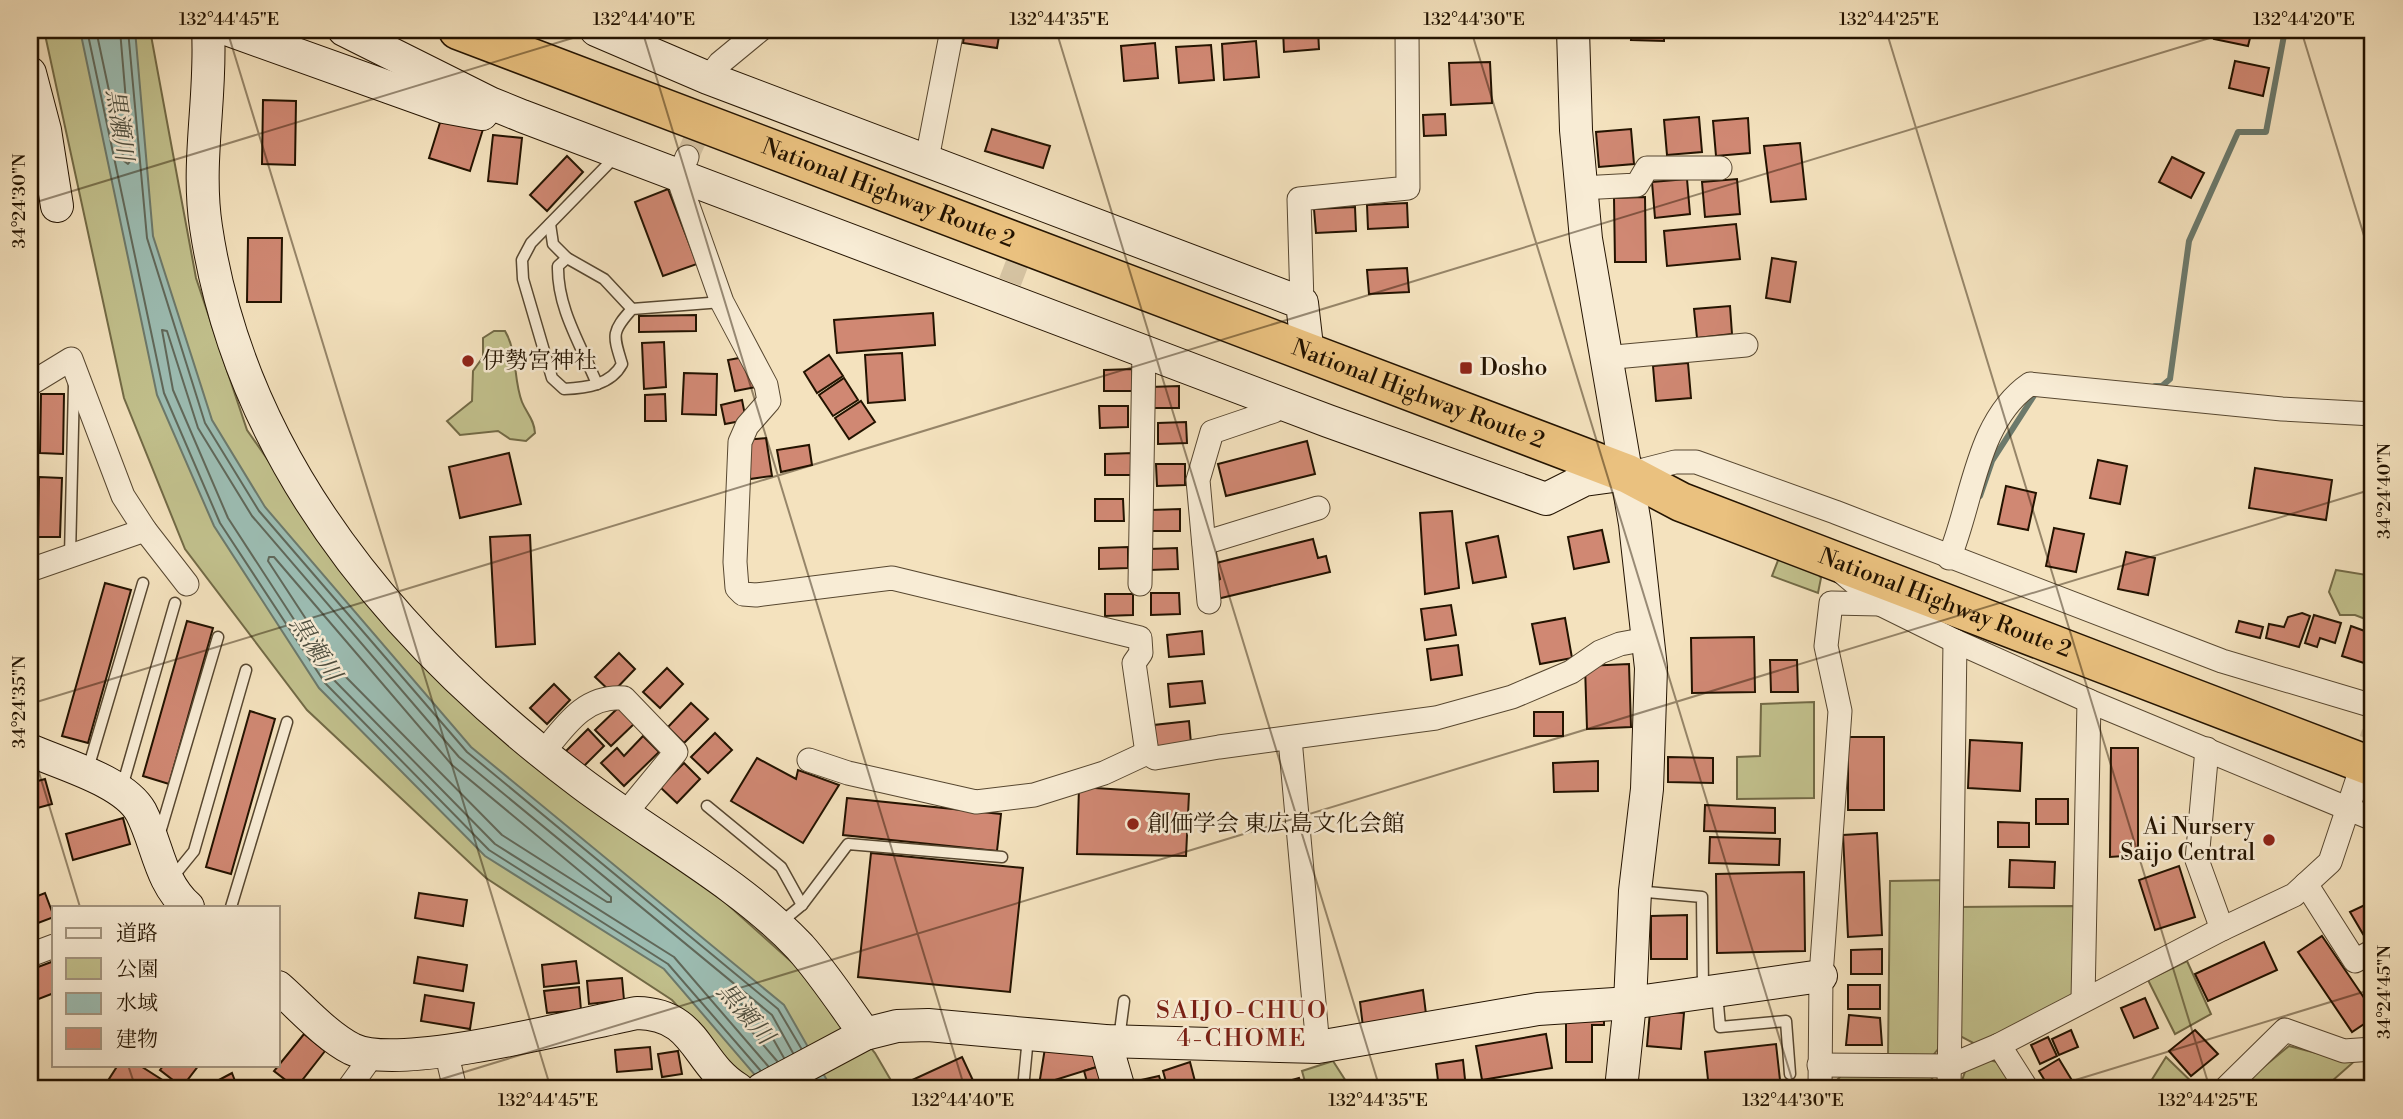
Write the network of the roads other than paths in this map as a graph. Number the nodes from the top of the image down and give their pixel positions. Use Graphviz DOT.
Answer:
graph roads {
  1 [pos="208,30"];
  2 [pos="229,30"];
  3 [pos="344,30"];
  4 [pos="458,30"];
  5 [pos="596,30"];
  6 [pos="760,30"];
  7 [pos="952,30"];
  8 [pos="1407,30"];
  9 [pos="1573,30"];
  10 [pos="30,73"];
  11 [pos="714,88"];
  12 [pos="490,103"];
  13 [pos="620,152"];
  14 [pos="927,159"];
  15 [pos="683,166"];
  16 [pos="1720,168"];
  17 [pos="1581,188"];
  18 [pos="57,206"];
  19 [pos="550,225"];
  20 [pos="567,258"];
  21 [pos="722,302"];
  22 [pos="1302,303"];
  23 [pos="632,309"];
  24 [pos="1746,345"];
  25 [pos="1144,351"];
  26 [pos="1308,355"];
  27 [pos="1604,358"];
  28 [pos="78,376"];
  29 [pos="30,384"];
  30 [pos="597,384"];
  31 [pos="1274,411"];
  32 [pos="2373,414"];
  33 [pos="1628,474"];
  34 [pos="1318,508"];
  35 [pos="145,530"];
  36 [pos="1204,543"];
  37 [pos="1821,555"];
  38 [pos="70,556"];
  39 [pos="1948,558"];
  40 [pos="30,570"];
  41 [pos="143,583"];
  42 [pos="1140,584"];
  43 [pos="181,593"];
  44 [pos="1209,601"];
  45 [pos="1880,604"];
  46 [pos="218,637"];
  47 [pos="1647,639"];
  48 [pos="1955,641"];
  49 [pos="246,670"];
  50 [pos="2089,701"];
  51 [pos="2373,706"];
  52 [pos="287,722"];
  53 [pos="1290,738"];
  54 [pos="2207,749"];
  55 [pos="30,750"];
  56 [pos="1147,753"];
  57 [pos="542,754"];
  58 [pos="809,760"];
  59 [pos="2366,771"];
  60 [pos="86,774"];
  61 [pos="121,790"];
  62 [pos="707,806"];
  63 [pos="2348,809"];
  64 [pos="624,815"];
  65 [pos="2373,819"];
  66 [pos="155,849"];
  67 [pos="1002,857"];
  68 [pos="2306,884"];
  69 [pos="1635,891"];
  70 [pos="173,898"];
  71 [pos="802,905"];
  72 [pos="232,906"];
  73 [pos="777,926"];
  74 [pos="2222,929"];
  75 [pos="52,947"];
  76 [pos="2373,951"];
  77 [pos="30,955"];
  78 [pos="1821,976"];
  79 [pos="280,989"];
  80 [pos="1710,991"];
  81 [pos="2084,1000"];
  82 [pos="1124,1001"];
  83 [pos="1630,1003"];
  84 [pos="865,1034"];
  85 [pos="1028,1034"];
  86 [pos="1112,1041"];
  87 [pos="2000,1045"];
  88 [pos="1318,1047"];
  89 [pos="2373,1049"];
  90 [pos="446,1051"];
  91 [pos="374,1053"];
  92 [pos="1819,1065"];
  93 [pos="1949,1066"];
  94 [pos="1790,1074"];
  95 [pos="348,1089"];
  96 [pos="455,1089"];
  97 [pos="738,1089"];
  98 [pos="762,1089"];
  99 [pos="1023,1089"];
  100 [pos="1119,1089"];
  101 [pos="1621,1089"];
  102 [pos="1820,1089"];
  103 [pos="1949,1089"];
  104 [pos="2027,1089"];
  105 [pos="2225,1089"];
  1 -- 57 [label="street"];
  2 -- 12 [label="street"];
  3 -- 12 [label="street"];
  4 -- 26 [label="highway, National Highway Route 2"];
  5 -- 11 [label="street"];
  6 -- 11 [label="street"];
  7 -- 14 [label="street"];
  8 -- 22 [label="street"];
  9 -- 17 [label="street"];
  10 -- 18 [label="street"];
  11 -- 14 [label="street"];
  12 -- 13 [label="street"];
  13 -- 15 [label="street"];
  13 -- 19 [label="lane"];
  14 -- 22 [label="street"];
  15 -- 21 [label="street"];
  15 -- 25 [label="street"];
  16 -- 17 [label="street"];
  17 -- 27 [label="street"];
  19 -- 20 [label="lane"];
  19 -- 30 [label="lane"];
  20 -- 23 [label="lane"];
  20 -- 30 [label="lane"];
  21 -- 23 [label="lane"];
  21 -- 56 [label="street"];
  22 -- 26 [label="street"];
  23 -- 30 [label="lane"];
  24 -- 27 [label="street"];
  25 -- 33 [label="street"];
  25 -- 42 [label="street"];
  26 -- 33 [label="highway, National Highway Route 2"];
  27 -- 33 [label="street"];
  28 -- 29 [label="street"];
  28 -- 35 [label="street"];
  28 -- 38 [label="lane"];
  31 -- 36 [label="street"];
  32 -- 39 [label="street"];
  33 -- 37 [label="highway, National Highway Route 2"];
  33 -- 39 [label="street"];
  33 -- 47 [label="street"];
  34 -- 36 [label="street"];
  35 -- 38 [label="street"];
  35 -- 43 [label="street"];
  36 -- 44 [label="street"];
  37 -- 45 [label="street"];
  37 -- 59 [label="highway, National Highway Route 2"];
  38 -- 40 [label="street"];
  39 -- 51 [label="street"];
  41 -- 60 [label="lane"];
  43 -- 61 [label="lane"];
  45 -- 48 [label="street"];
  45 -- 78 [label="street"];
  46 -- 66 [label="lane"];
  47 -- 53 [label="street"];
  47 -- 69 [label="street"];
  48 -- 50 [label="street"];
  48 -- 93 [label="street"];
  49 -- 70 [label="lane"];
  50 -- 54 [label="street"];
  50 -- 81 [label="street"];
  52 -- 72 [label="lane"];
  53 -- 56 [label="street"];
  53 -- 88 [label="street"];
  54 -- 63 [label="street"];
  54 -- 74 [label="street"];
  55 -- 60 [label="street"];
  56 -- 58 [label="street"];
  57 -- 64 [label="street"];
  57 -- 64 [label="street"];
  59 -- 63 [label="street"];
  60 -- 61 [label="street"];
  61 -- 66 [label="street"];
  62 -- 71 [label="lane"];
  63 -- 65 [label="street"];
  63 -- 68 [label="street"];
  64 -- 73 [label="street"];
  66 -- 70 [label="street"];
  67 -- 71 [label="lane"];
  68 -- 74 [label="street"];
  68 -- 76 [label="street"];
  69 -- 80 [label="lane"];
  69 -- 83 [label="street"];
  71 -- 73 [label="lane"];
  73 -- 84 [label="street"];
  74 -- 81 [label="street"];
  75 -- 77 [label="street"];
  78 -- 80 [label="street"];
  78 -- 92 [label="street"];
  79 -- 91 [label="street"];
  80 -- 83 [label="street"];
  80 -- 94 [label="lane"];
  81 -- 87 [label="street"];
  82 -- 86 [label="lane"];
  83 -- 88 [label="street"];
  83 -- 101 [label="street"];
  84 -- 85 [label="street"];
  84 -- 98 [label="street"];
  85 -- 86 [label="street"];
  85 -- 99 [label="lane"];
  86 -- 88 [label="street"];
  86 -- 100 [label="street"];
  87 -- 93 [label="street"];
  87 -- 104 [label="street"];
  89 -- 105 [label="street"];
  90 -- 91 [label="street"];
  90 -- 96 [label="street"];
  90 -- 97 [label="street"];
  91 -- 95 [label="street"];
  92 -- 93 [label="street"];
  92 -- 102 [label="street"];
  93 -- 103 [label="street"];
}
